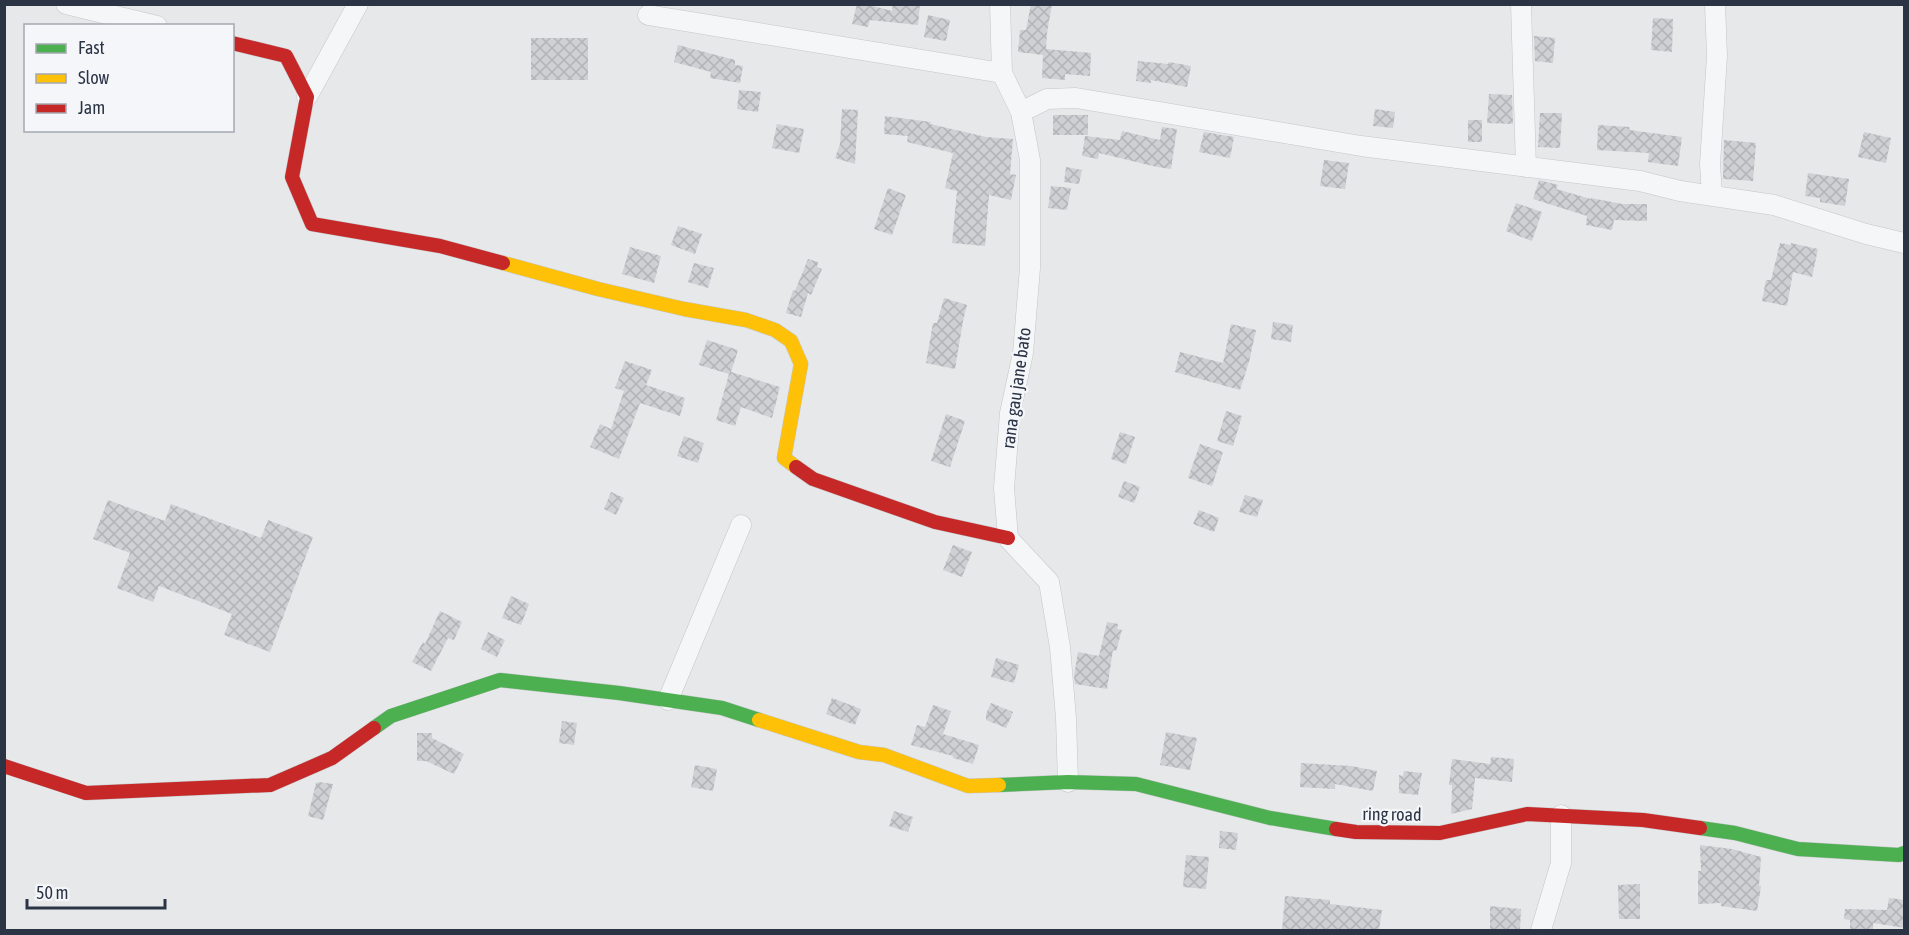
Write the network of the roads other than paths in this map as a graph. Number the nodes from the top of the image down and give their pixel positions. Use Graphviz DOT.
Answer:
graph roads {
  1 [pos="66,4"];
  2 [pos="358,4"];
  3 [pos="1000,4"];
  4 [pos="1521,4"];
  5 [pos="1715,4"];
  6 [pos="648,15"];
  7 [pos="149,24"];
  8 [pos="234,43"];
  9 [pos="1002,73"];
  10 [pos="308,97"];
  11 [pos="1021,112"];
  12 [pos="1526,167"];
  13 [pos="1712,195"];
  14 [pos="1905,243"];
  15 [pos="741,525"];
  16 [pos="1008,538"];
  17 [pos="668,700"];
  18 [pos="4,766"];
  19 [pos="1068,782"];
  20 [pos="1561,815"];
  21 [pos="1905,853"];
  22 [pos="1541,930"];
  1 -- 7 [label="street"];
  2 -- 10 [label="street"];
  3 -- 9 [label="street"];
  4 -- 12 [label="street"];
  5 -- 13 [label="street"];
  6 -- 9 [label="street"];
  8 -- 10 [label="street"];
  9 -- 11 [label="street, rana gau jane bato"];
  10 -- 16 [label="street"];
  11 -- 12 [label="street"];
  11 -- 16 [label="street, rana gau jane bato"];
  12 -- 13 [label="street"];
  13 -- 14 [label="street"];
  15 -- 17 [label="street"];
  16 -- 19 [label="street"];
  17 -- 18 [label="street, ring road"];
  17 -- 19 [label="street, ring road"];
  19 -- 20 [label="street, ring road"];
  20 -- 21 [label="street, ring road"];
  20 -- 22 [label="street"];
}
